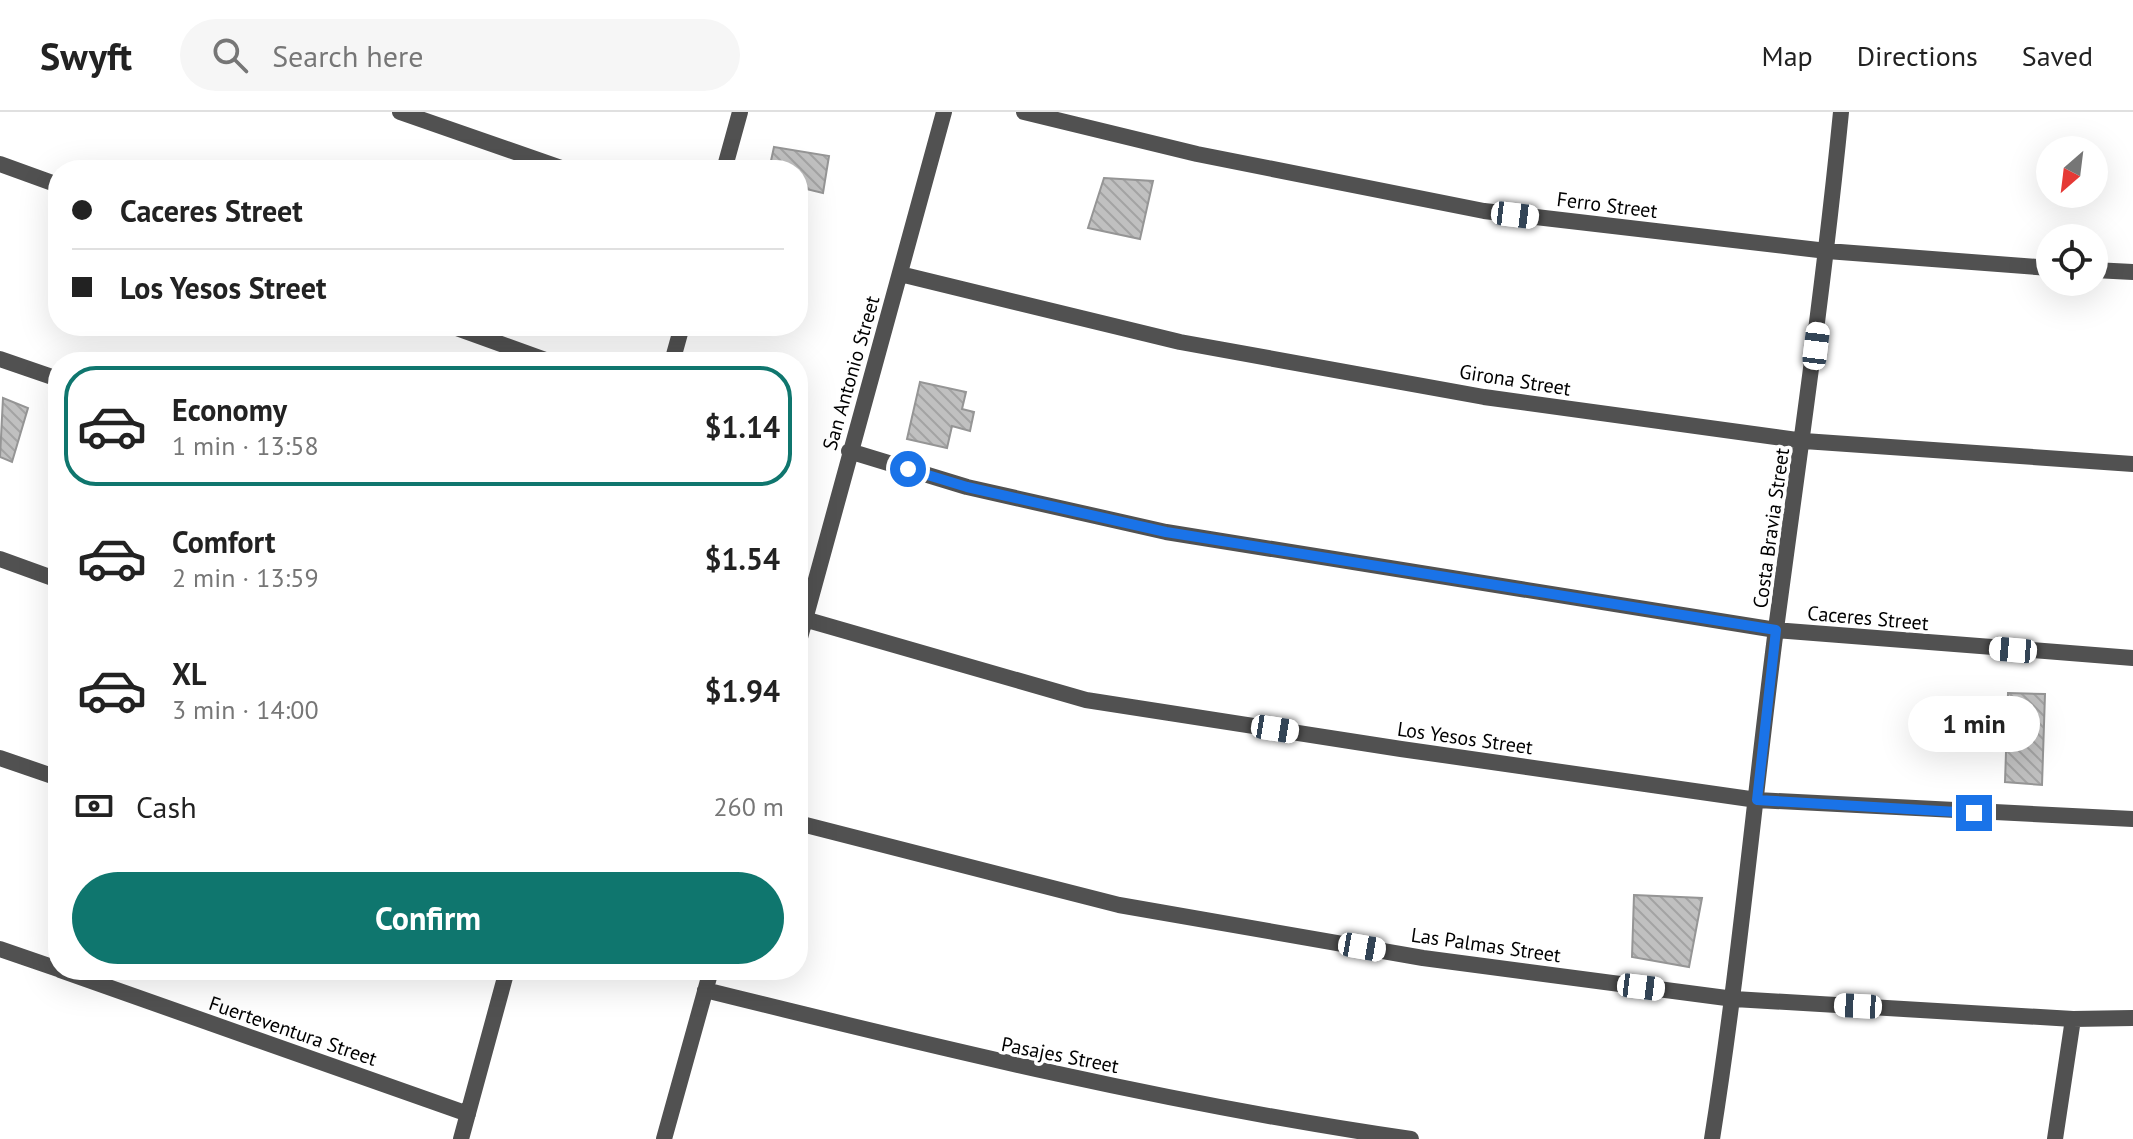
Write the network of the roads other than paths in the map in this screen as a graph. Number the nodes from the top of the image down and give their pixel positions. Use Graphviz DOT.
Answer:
graph roads {
  1 [pos="400,112"];
  2 [pos="740,112"];
  3 [pos="944,112"];
  4 [pos="1024,112"];
  5 [pos="1841,112"];
  6 [pos="538,160"];
  7 [pos="727,160"];
  8 [pos="0,164"];
  9 [pos="48,181"];
  10 [pos="1827,251"];
  11 [pos="2036,267"];
  12 [pos="2108,271"];
  13 [pos="2133,272"];
  14 [pos="900,274"];
  15 [pos="479,336"];
  16 [pos="523,352"];
  17 [pos="0,359"];
  18 [pos="48,376"];
  19 [pos="1804,441"];
  20 [pos="849,451"];
  21 [pos="2133,464"];
  22 [pos="0,559"];
  23 [pos="48,576"];
  24 [pos="808,604"];
  25 [pos="808,620"];
  26 [pos="1776,630"];
  27 [pos="2133,658"];
  28 [pos="0,758"];
  29 [pos="48,775"];
  30 [pos="1757,800"];
  31 [pos="2133,819"];
  32 [pos="808,826"];
  33 [pos="0,949"];
  34 [pos="48,966"];
  35 [pos="87,980"];
  36 [pos="504,980"];
  37 [pos="708,980"];
  38 [pos="705,990"];
  39 [pos="1734,999"];
  40 [pos="2133,1018"];
  41 [pos="2073,1019"];
  42 [pos="468,1114"];
  43 [pos="461,1139"];
  44 [pos="664,1139"];
  45 [pos="1411,1139"];
  46 [pos="1712,1139"];
  47 [pos="2055,1139"];
  1 -- 6 [label="street"];
  2 -- 7 [label="street"];
  3 -- 14 [label="street, San Antonio Street"];
  4 -- 10 [label="street, Ferro Street"];
  5 -- 10 [label="street, Costa Bravia Street"];
  8 -- 9 [label="street"];
  10 -- 11 [label="street, Ferro Street"];
  10 -- 19 [label="street, Costa Bravia Street"];
  12 -- 13 [label="street"];
  14 -- 19 [label="street, Girona Street"];
  14 -- 20 [label="street, San Antonio Street"];
  15 -- 16 [label="street"];
  17 -- 18 [label="street"];
  19 -- 21 [label="street, Girona Street"];
  19 -- 26 [label="street, Costa Bravia Street"];
  20 -- 24 [label="street, San Antonio Street"];
  20 -- 26 [label="street, Caceres Street"];
  22 -- 23 [label="street"];
  25 -- 30 [label="street, Los Yesos Street"];
  26 -- 27 [label="street, Caceres Street"];
  26 -- 30 [label="street, Costa Bravia Street"];
  28 -- 29 [label="street"];
  30 -- 31 [label="street, Los Yesos Street"];
  30 -- 39 [label="street, Costa Bravia Street"];
  32 -- 39 [label="street, Las Palmas Street"];
  33 -- 34 [label="street, Fuerteventura Street"];
  35 -- 42 [label="street, Fuerteventura Street"];
  36 -- 42 [label="street"];
  37 -- 38 [label="street"];
  38 -- 44 [label="street"];
  38 -- 45 [label="street, Pasajes Street"];
  39 -- 41 [label="street, Las Palmas Street"];
  39 -- 46 [label="street, Costa Bravia Street"];
  40 -- 41 [label="street, Las Palmas Street"];
  41 -- 47 [label="street"];
  42 -- 43 [label="street"];
}
